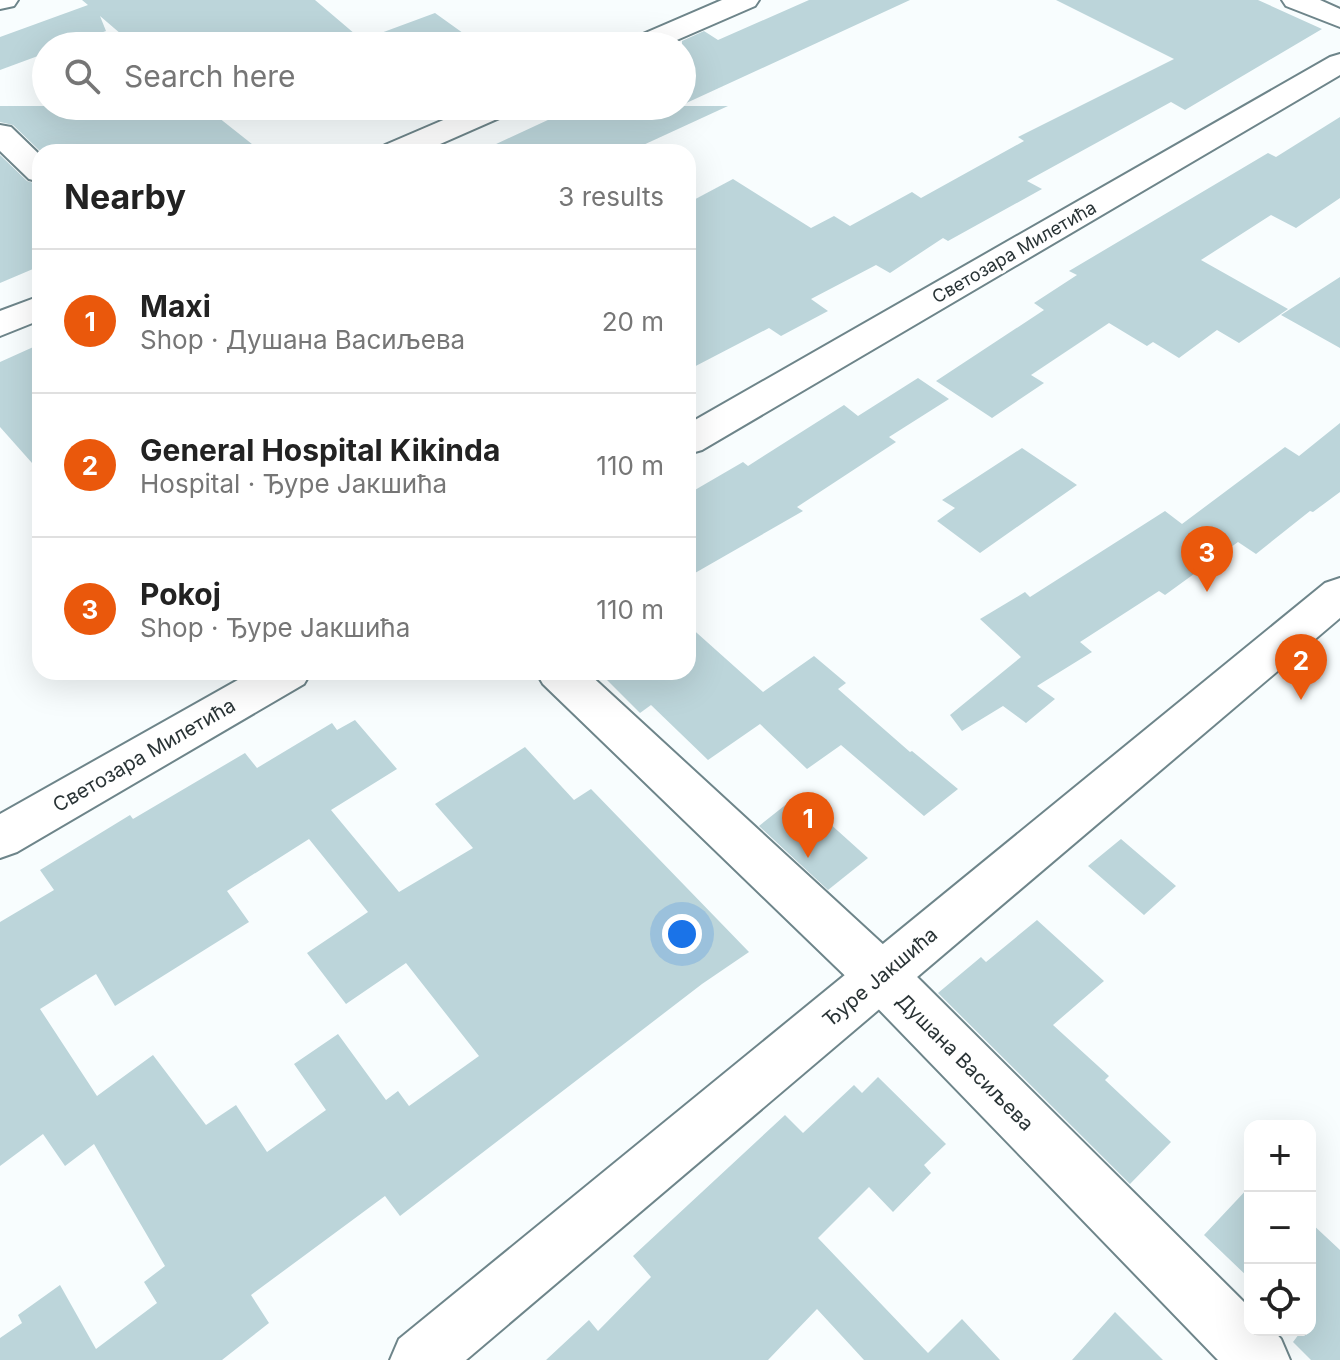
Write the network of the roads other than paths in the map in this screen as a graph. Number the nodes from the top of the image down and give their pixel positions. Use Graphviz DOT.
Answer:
graph roads {
  1 [pos="745,0"];
  2 [pos="1296,0"];
  3 [pos="1340,19"];
  4 [pos="671,32"];
  5 [pos="1340,63"];
  6 [pos="470,120"];
  7 [pos="0,134"];
  8 [pos="414,144"];
  9 [pos="32,164"];
  10 [pos="32,311"];
  11 [pos="0,325"];
  12 [pos="696,436"];
  13 [pos="1340,594"];
  14 [pos="275,680"];
  15 [pos="566,680"];
  16 [pos="0,838"];
  17 [pos="881,976"];
  18 [pos="420,1360"];
  19 [pos="1260,1360"];
  1 -- 4 [label="street"];
  2 -- 3 [label="street"];
  5 -- 12 [label="street, Светозара Милетића"];
  6 -- 8 [label="street"];
  7 -- 9 [label="street"];
  10 -- 11 [label="street"];
  13 -- 17 [label="street, Ђуре Јакшића"];
  14 -- 16 [label="street, Светозара Милетића"];
  15 -- 17 [label="street, Душана Васиљева"];
  17 -- 18 [label="street, Ђуре Јакшића"];
  17 -- 19 [label="street, Душана Васиљева"];
}
